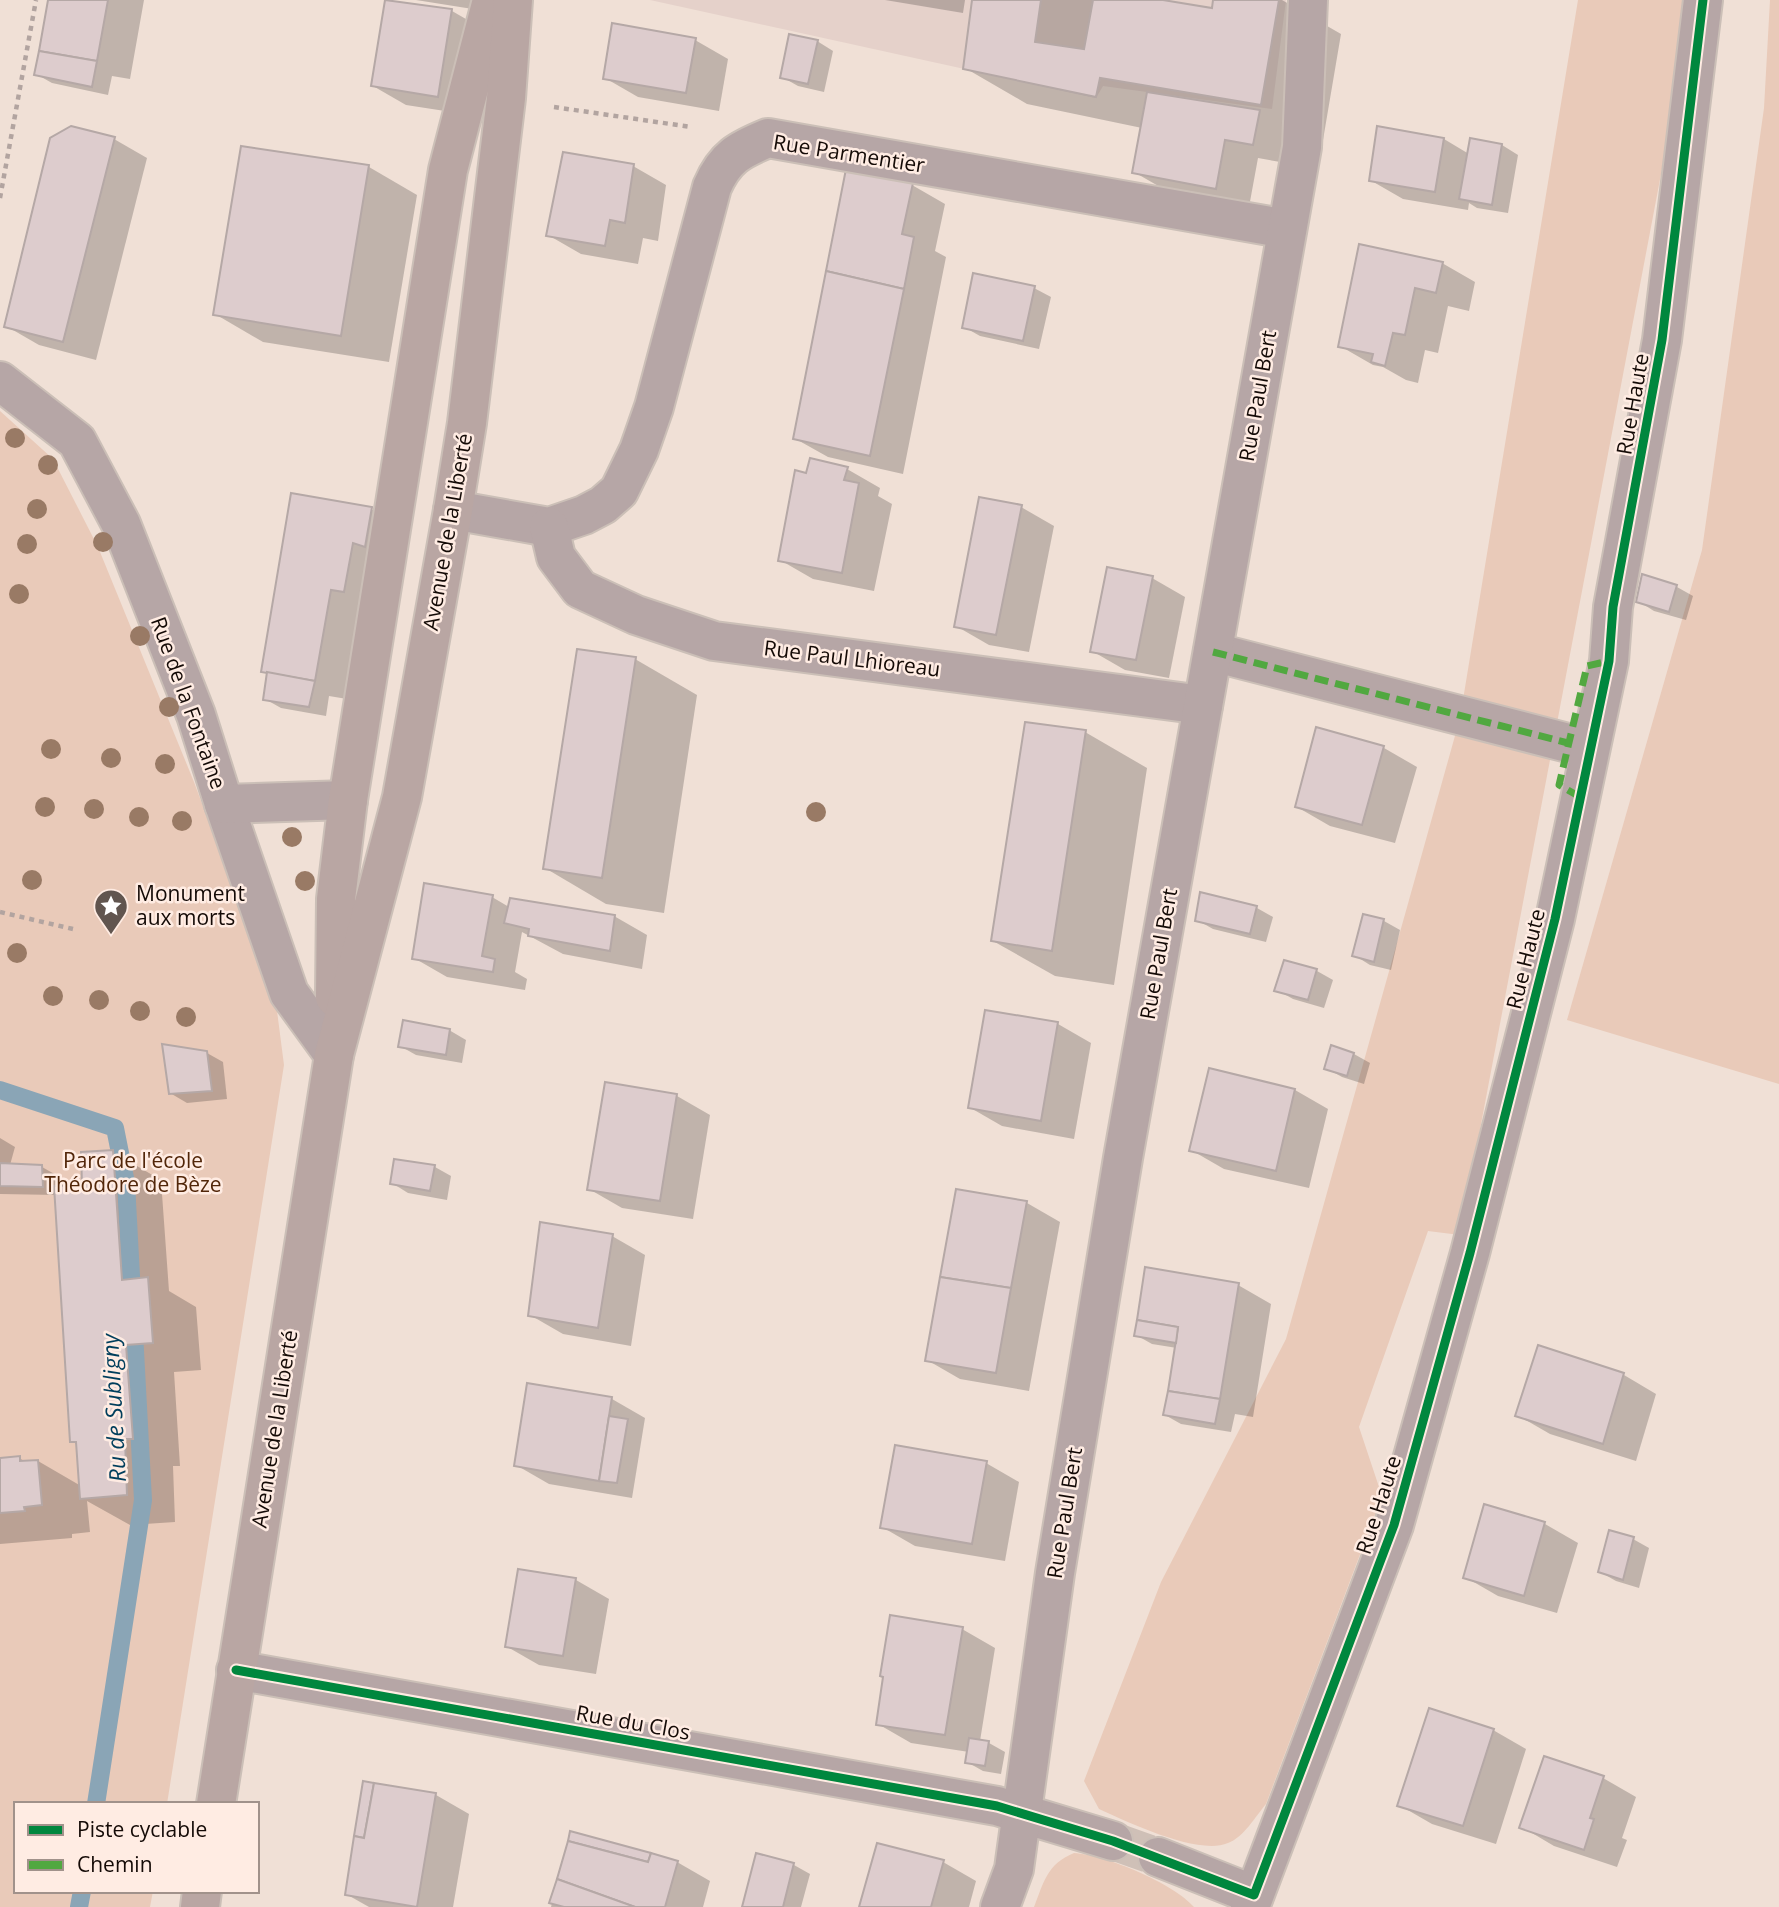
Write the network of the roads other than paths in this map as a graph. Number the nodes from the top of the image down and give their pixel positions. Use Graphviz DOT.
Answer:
graph roads {
  1 [pos="492,0"];
  2 [pos="513,0"];
  3 [pos="1308,0"];
  4 [pos="1703,0"];
  5 [pos="1287,229"];
  6 [pos="0,381"];
  7 [pos="453,510"];
  8 [pos="548,527"];
  9 [pos="1213,652"];
  10 [pos="1609,661"];
  11 [pos="1203,705"];
  12 [pos="1568,743"];
  13 [pos="1580,797"];
  14 [pos="348,800"];
  15 [pos="224,804"];
  16 [pos="334,1055"];
  17 [pos="236,1670"];
  18 [pos="216,1802"];
  19 [pos="1022,1812"];
  20 [pos="1114,1841"];
  21 [pos="1158,1857"];
  22 [pos="1253,1903"];
  23 [pos="1000,1907"];
  1 -- 14 [label="main road, Avenue de la Liberté"];
  2 -- 7 [label="main road, Avenue de la Liberté"];
  3 -- 5 [label="street, Rue Paul Bert"];
  4 -- 10 [label="street, Rue Haute"];
  5 -- 8 [label="street, Rue Parmentier"];
  5 -- 9 [label="street, Rue Paul Bert"];
  6 -- 15 [label="street, Rue de la Fontaine"];
  7 -- 8 [label="street, Rue Parmentier"];
  7 -- 16 [label="main road, Avenue de la Liberté"];
  8 -- 11 [label="street, Rue Paul Lhioreau"];
  9 -- 11 [label="street, Rue Paul Bert"];
  9 -- 12 [label="street"];
  10 -- 12 [label="street"];
  10 -- 13 [label="street, Rue Haute"];
  11 -- 19 [label="street, Rue Paul Bert"];
  12 -- 13 [label="street"];
  13 -- 22 [label="street, Rue Haute"];
  14 -- 15 [label="street"];
  14 -- 16 [label="main road, Avenue de la Liberté"];
  15 -- 16 [label="street, Rue de la Fontaine"];
  16 -- 17 [label="main road, Avenue de la Liberté"];
  17 -- 18 [label="main road, Avenue de la Liberté"];
  17 -- 19 [label="street, Rue du Clos"];
  19 -- 20 [label="street"];
  19 -- 23 [label="street, Rue Paul Bert"];
  21 -- 22 [label="street"];
}
